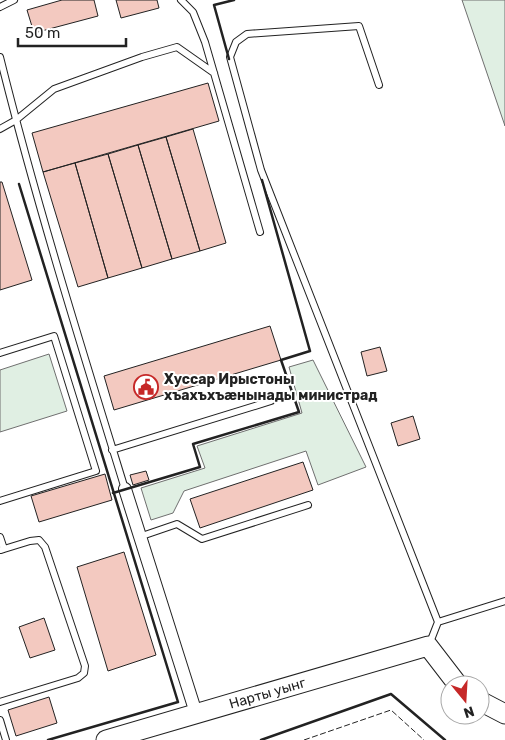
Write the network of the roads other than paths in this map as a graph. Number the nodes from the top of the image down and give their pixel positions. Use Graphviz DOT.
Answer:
graph roads {
  1 [pos="14,0"];
  2 [pos="182,0"];
  3 [pos="0,7"];
  4 [pos="0,56"];
  5 [pos="214,72"];
  6 [pos="379,84"];
  7 [pos="16,120"];
  8 [pos="0,129"];
  9 [pos="260,232"];
  10 [pos="0,353"];
  11 [pos="270,401"];
  12 [pos="112,450"];
  13 [pos="125,489"];
  14 [pos="0,501"];
  15 [pos="308,504"];
  16 [pos="0,537"];
  17 [pos="139,537"];
  18 [pos="2,550"];
  19 [pos="505,601"];
  20 [pos="438,622"];
  21 [pos="428,646"];
  22 [pos="450,675"];
  23 [pos="0,702"];
  24 [pos="490,706"];
  25 [pos="196,713"];
  26 [pos="505,714"];
  27 [pos="0,720"];
  28 [pos="6,740"];
  29 [pos="106,740"];
  1 -- 3 [label="lane"];
  2 -- 5 [label="lane"];
  4 -- 7 [label="lane"];
  5 -- 7 [label="lane"];
  5 -- 9 [label="lane"];
  6 -- 20 [label="lane"];
  7 -- 8 [label="lane"];
  7 -- 12 [label="lane"];
  10 -- 14 [label="lane"];
  11 -- 12 [label="lane"];
  12 -- 13 [label="lane"];
  13 -- 17 [label="street"];
  15 -- 17 [label="lane"];
  16 -- 18 [label="lane"];
  17 -- 25 [label="street"];
  18 -- 23 [label="lane"];
  19 -- 20 [label="lane"];
  20 -- 21 [label="lane"];
  21 -- 22 [label="street"];
  21 -- 25 [label="street, Нарты уынг"];
  24 -- 26 [label="street"];
  25 -- 29 [label="street, Нарты уынг"];
  27 -- 28 [label="lane"];
}
